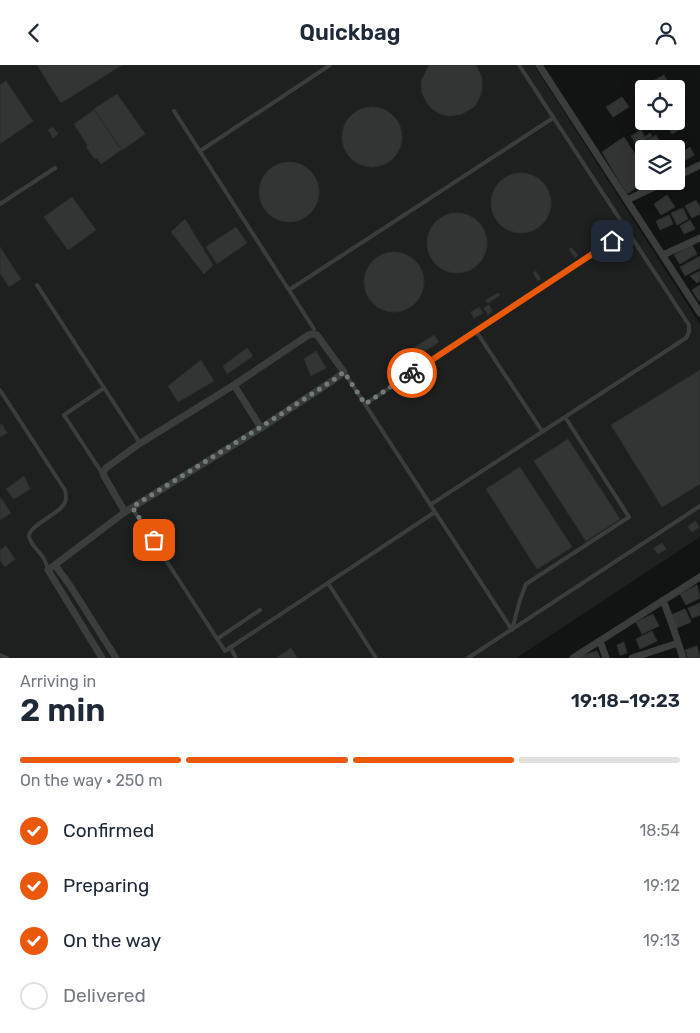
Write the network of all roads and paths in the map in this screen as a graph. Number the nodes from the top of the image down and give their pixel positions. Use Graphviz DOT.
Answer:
graph roads {
  1 [pos="330,65"];
  2 [pos="519,65"];
  3 [pos="539,65"];
  4 [pos="174,111"];
  5 [pos="553,118"];
  6 [pos="200,151"];
  7 [pos="700,165"];
  8 [pos="55,168"];
  9 [pos="685,172"];
  10 [pos="648,190"];
  11 [pos="627,200"];
  12 [pos="0,204"];
  13 [pos="627,231"];
  14 [pos="700,238"];
  15 [pos="663,255"];
  16 [pos="37,285"];
  17 [pos="289,290"];
  18 [pos="698,305"];
  19 [pos="700,313"];
  20 [pos="314,329"];
  21 [pos="476,331"];
  22 [pos="344,372"];
  23 [pos="234,385"];
  24 [pos="104,388"];
  25 [pos="0,391"];
  26 [pos="365,404"];
  27 [pos="564,417"];
  28 [pos="261,427"];
  29 [pos="542,431"];
  30 [pos="140,443"];
  31 [pos="104,476"];
  32 [pos="430,505"];
  33 [pos="132,507"];
  34 [pos="700,507"];
  35 [pos="125,512"];
  36 [pos="435,512"];
  37 [pos="44,559"];
  38 [pos="55,565"];
  39 [pos="48,570"];
  40 [pos="700,577"];
  41 [pos="328,583"];
  42 [pos="663,601"];
  43 [pos="260,610"];
  44 [pos="512,630"];
  45 [pos="217,639"];
  46 [pos="600,641"];
  47 [pos="678,643"];
  48 [pos="230,647"];
  49 [pos="0,655"];
  50 [pos="7,658"];
  51 [pos="102,658"];
  52 [pos="116,658"];
  53 [pos="236,658"];
  54 [pos="376,658"];
  55 [pos="468,658"];
  56 [pos="573,658"];
  57 [pos="606,658"];
  58 [pos="632,658"];
  59 [pos="683,658"];
  1 -- 6 [label="lane"];
  2 -- 5 [label="lane"];
  3 -- 11 [label="street"];
  4 -- 6 [label="lane"];
  5 -- 13 [label="lane"];
  5 -- 17 [label="lane"];
  6 -- 17 [label="lane"];
  7 -- 9 [label="street"];
  8 -- 12 [label="lane"];
  10 -- 11 [label="street"];
  11 -- 15 [label="street"];
  13 -- 21 [label="lane"];
  13 -- 27 [label="lane"];
  14 -- 15 [label="street"];
  15 -- 18 [label="street"];
  16 -- 24 [label="lane"];
  17 -- 20 [label="lane"];
  18 -- 19 [label="street"];
  21 -- 26 [label="lane"];
  21 -- 29 [label="lane"];
  22 -- 23 [label="street"];
  22 -- 26 [label="lane"];
  22 -- 28 [label="street"];
  23 -- 28 [label="street"];
  23 -- 30 [label="street"];
  24 -- 30 [label="lane"];
  24 -- 31 [label="lane"];
  25 -- 37 [label="lane"];
  26 -- 32 [label="lane"];
  27 -- 29 [label="lane"];
  27 -- 44 [label="lane"];
  28 -- 33 [label="street"];
  29 -- 32 [label="lane"];
  30 -- 31 [label="street"];
  31 -- 35 [label="street"];
  32 -- 36 [label="lane"];
  33 -- 35 [label="street"];
  33 -- 45 [label="lane"];
  34 -- 44 [label="lane"];
  35 -- 38 [label="street"];
  36 -- 41 [label="lane"];
  36 -- 44 [label="lane"];
  37 -- 38 [label="lane"];
  37 -- 39 [label="lane"];
  38 -- 39 [label="street"];
  38 -- 52 [label="street"];
  39 -- 51 [label="street"];
  40 -- 42 [label="street"];
  41 -- 48 [label="lane"];
  41 -- 54 [label="lane"];
  42 -- 46 [label="street"];
  42 -- 47 [label="street"];
  43 -- 45 [label="lane"];
  44 -- 55 [label="lane"];
  45 -- 48 [label="lane"];
  46 -- 56 [label="street"];
  46 -- 57 [label="street"];
  47 -- 58 [label="street"];
  47 -- 59 [label="street"];
  48 -- 53 [label="lane"];
  49 -- 50 [label="lane"];
}
